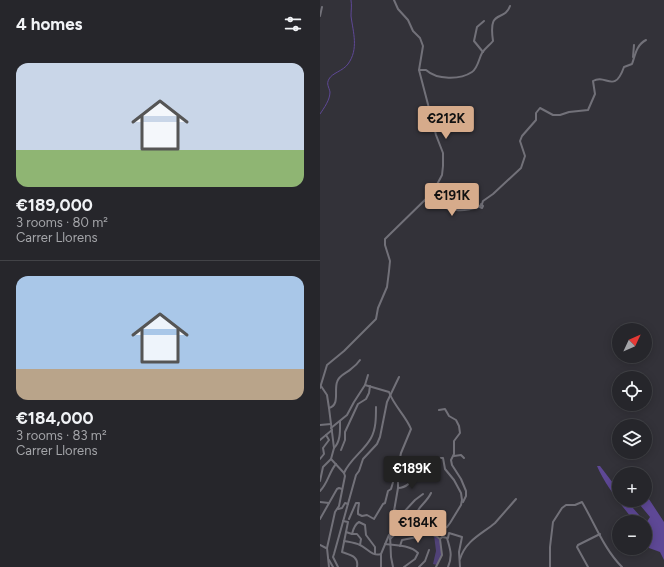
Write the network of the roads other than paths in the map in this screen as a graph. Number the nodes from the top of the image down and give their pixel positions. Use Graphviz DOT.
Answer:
graph roads {
  1 [pos="394,0"];
  2 [pos="510,6"];
  3 [pos="322,7"];
  4 [pos="320,16"];
  5 [pos="484,21"];
  6 [pos="646,40"];
  7 [pos="634,45"];
  8 [pos="483,52"];
  9 [pos="633,58"];
  10 [pos="420,70"];
  11 [pos="425,201"];
  12 [pos="360,360"];
  13 [pos="320,374"];
  14 [pos="368,375"];
  15 [pos="399,377"];
  16 [pos="323,378"];
  17 [pos="320,385"];
  18 [pos="365,385"];
  19 [pos="370,386"];
  20 [pos="320,388"];
  21 [pos="390,394"];
  22 [pos="376,407"];
  23 [pos="329,408"];
  24 [pos="439,410"];
  25 [pos="340,421"];
  26 [pos="331,424"];
  27 [pos="320,425"];
  28 [pos="331,429"];
  29 [pos="326,435"];
  30 [pos="338,439"];
  31 [pos="320,440"];
  32 [pos="345,440"];
  33 [pos="334,448"];
  34 [pos="341,450"];
  35 [pos="454,456"];
  36 [pos="464,458"];
  37 [pos="320,459"];
  38 [pos="331,459"];
  39 [pos="336,464"];
  40 [pos="429,466"];
  41 [pos="344,473"];
  42 [pos="416,474"];
  43 [pos="397,477"];
  44 [pos="320,481"];
  45 [pos="398,488"];
  46 [pos="342,489"];
  47 [pos="320,491"];
  48 [pos="431,493"];
  49 [pos="423,494"];
  50 [pos="516,499"];
  51 [pos="320,502"];
  52 [pos="329,503"];
  53 [pos="348,504"];
  54 [pos="461,505"];
  55 [pos="337,510"];
  56 [pos="394,510"];
  57 [pos="320,519"];
  58 [pos="349,519"];
  59 [pos="343,521"];
  60 [pos="410,521"];
  61 [pos="346,532"];
  62 [pos="426,533"];
  63 [pos="352,534"];
  64 [pos="390,534"];
  65 [pos="600,534"];
  66 [pos="436,536"];
  67 [pos="447,538"];
  68 [pos="390,539"];
  69 [pos="440,539"];
  70 [pos="344,541"];
  71 [pos="385,544"];
  72 [pos="390,544"];
  73 [pos="320,545"];
  74 [pos="360,545"];
  75 [pos="400,546"];
  76 [pos="327,548"];
  77 [pos="429,550"];
  78 [pos="375,554"];
  79 [pos="381,554"];
  80 [pos="327,557"];
  81 [pos="460,559"];
  82 [pos="329,567"];
  83 [pos="332,567"];
  84 [pos="338,567"];
  85 [pos="357,567"];
  86 [pos="381,567"];
  87 [pos="393,567"];
  88 [pos="404,567"];
  89 [pos="419,567"];
  90 [pos="436,567"];
  91 [pos="448,567"];
  92 [pos="460,567"];
  93 [pos="550,567"];
  94 [pos="588,567"];
  95 [pos="622,567"];
  1 -- 10 [label="street"];
  2 -- 8 [label="street"];
  3 -- 4 [label="street"];
  5 -- 8 [label="street"];
  6 -- 9 [label="street"];
  7 -- 9 [label="street"];
  8 -- 10 [label="street"];
  9 -- 11 [label="street"];
  10 -- 11 [label="street"];
  11 -- 16 [label="street"];
  12 -- 23 [label="street"];
  13 -- 16 [label="street"];
  14 -- 18 [label="street"];
  15 -- 21 [label="street"];
  16 -- 17 [label="street"];
  17 -- 20 [label="street"];
  17 -- 23 [label="street"];
  18 -- 19 [label="street"];
  18 -- 25 [label="street"];
  19 -- 21 [label="street"];
  19 -- 32 [label="street"];
  21 -- 43 [label="street"];
  21 -- 53 [label="street"];
  22 -- 41 [label="street"];
  23 -- 26 [label="street"];
  24 -- 35 [label="street"];
  25 -- 28 [label="street"];
  25 -- 30 [label="street"];
  26 -- 27 [label="street"];
  26 -- 28 [label="street"];
  28 -- 29 [label="street"];
  28 -- 33 [label="street"];
  29 -- 31 [label="street"];
  29 -- 37 [label="street"];
  30 -- 32 [label="street"];
  30 -- 33 [label="street"];
  32 -- 34 [label="street"];
  33 -- 38 [label="street"];
  35 -- 36 [label="street"];
  35 -- 54 [label="street"];
  38 -- 39 [label="street"];
  38 -- 44 [label="street"];
  39 -- 41 [label="street"];
  39 -- 47 [label="street"];
  40 -- 54 [label="street"];
  41 -- 46 [label="street"];
  42 -- 45 [label="street"];
  43 -- 45 [label="street"];
  43 -- 58 [label="street"];
  45 -- 56 [label="street"];
  46 -- 52 [label="street"];
  46 -- 55 [label="street"];
  48 -- 62 [label="street"];
  49 -- 56 [label="street"];
  50 -- 81 [label="street"];
  51 -- 52 [label="street"];
  52 -- 57 [label="street"];
  53 -- 55 [label="street"];
  53 -- 59 [label="street"];
  54 -- 66 [label="street"];
  55 -- 76 [label="street"];
  56 -- 64 [label="street"];
  59 -- 61 [label="street"];
  59 -- 84 [label="street"];
  60 -- 68 [label="street"];
  61 -- 63 [label="street"];
  61 -- 70 [label="street"];
  62 -- 66 [label="street"];
  62 -- 75 [label="street"];
  63 -- 74 [label="street"];
  63 -- 78 [label="street"];
  64 -- 68 [label="street"];
  64 -- 71 [label="street"];
  65 -- 93 [label="street"];
  65 -- 94 [label="street"];
  65 -- 95 [label="street"];
  66 -- 69 [label="street"];
  67 -- 69 [label="street"];
  67 -- 81 [label="street"];
  67 -- 91 [label="street"];
  68 -- 72 [label="street"];
  69 -- 90 [label="street"];
  70 -- 74 [label="street"];
  70 -- 85 [label="street"];
  71 -- 72 [label="street"];
  71 -- 79 [label="street"];
  72 -- 75 [label="street"];
  72 -- 87 [label="street"];
  73 -- 76 [label="street"];
  74 -- 78 [label="street"];
  75 -- 88 [label="street"];
  76 -- 80 [label="street"];
  77 -- 89 [label="street"];
  78 -- 79 [label="street"];
  79 -- 86 [label="street"];
  80 -- 82 [label="street"];
  80 -- 83 [label="street"];
  81 -- 92 [label="street"];
}
